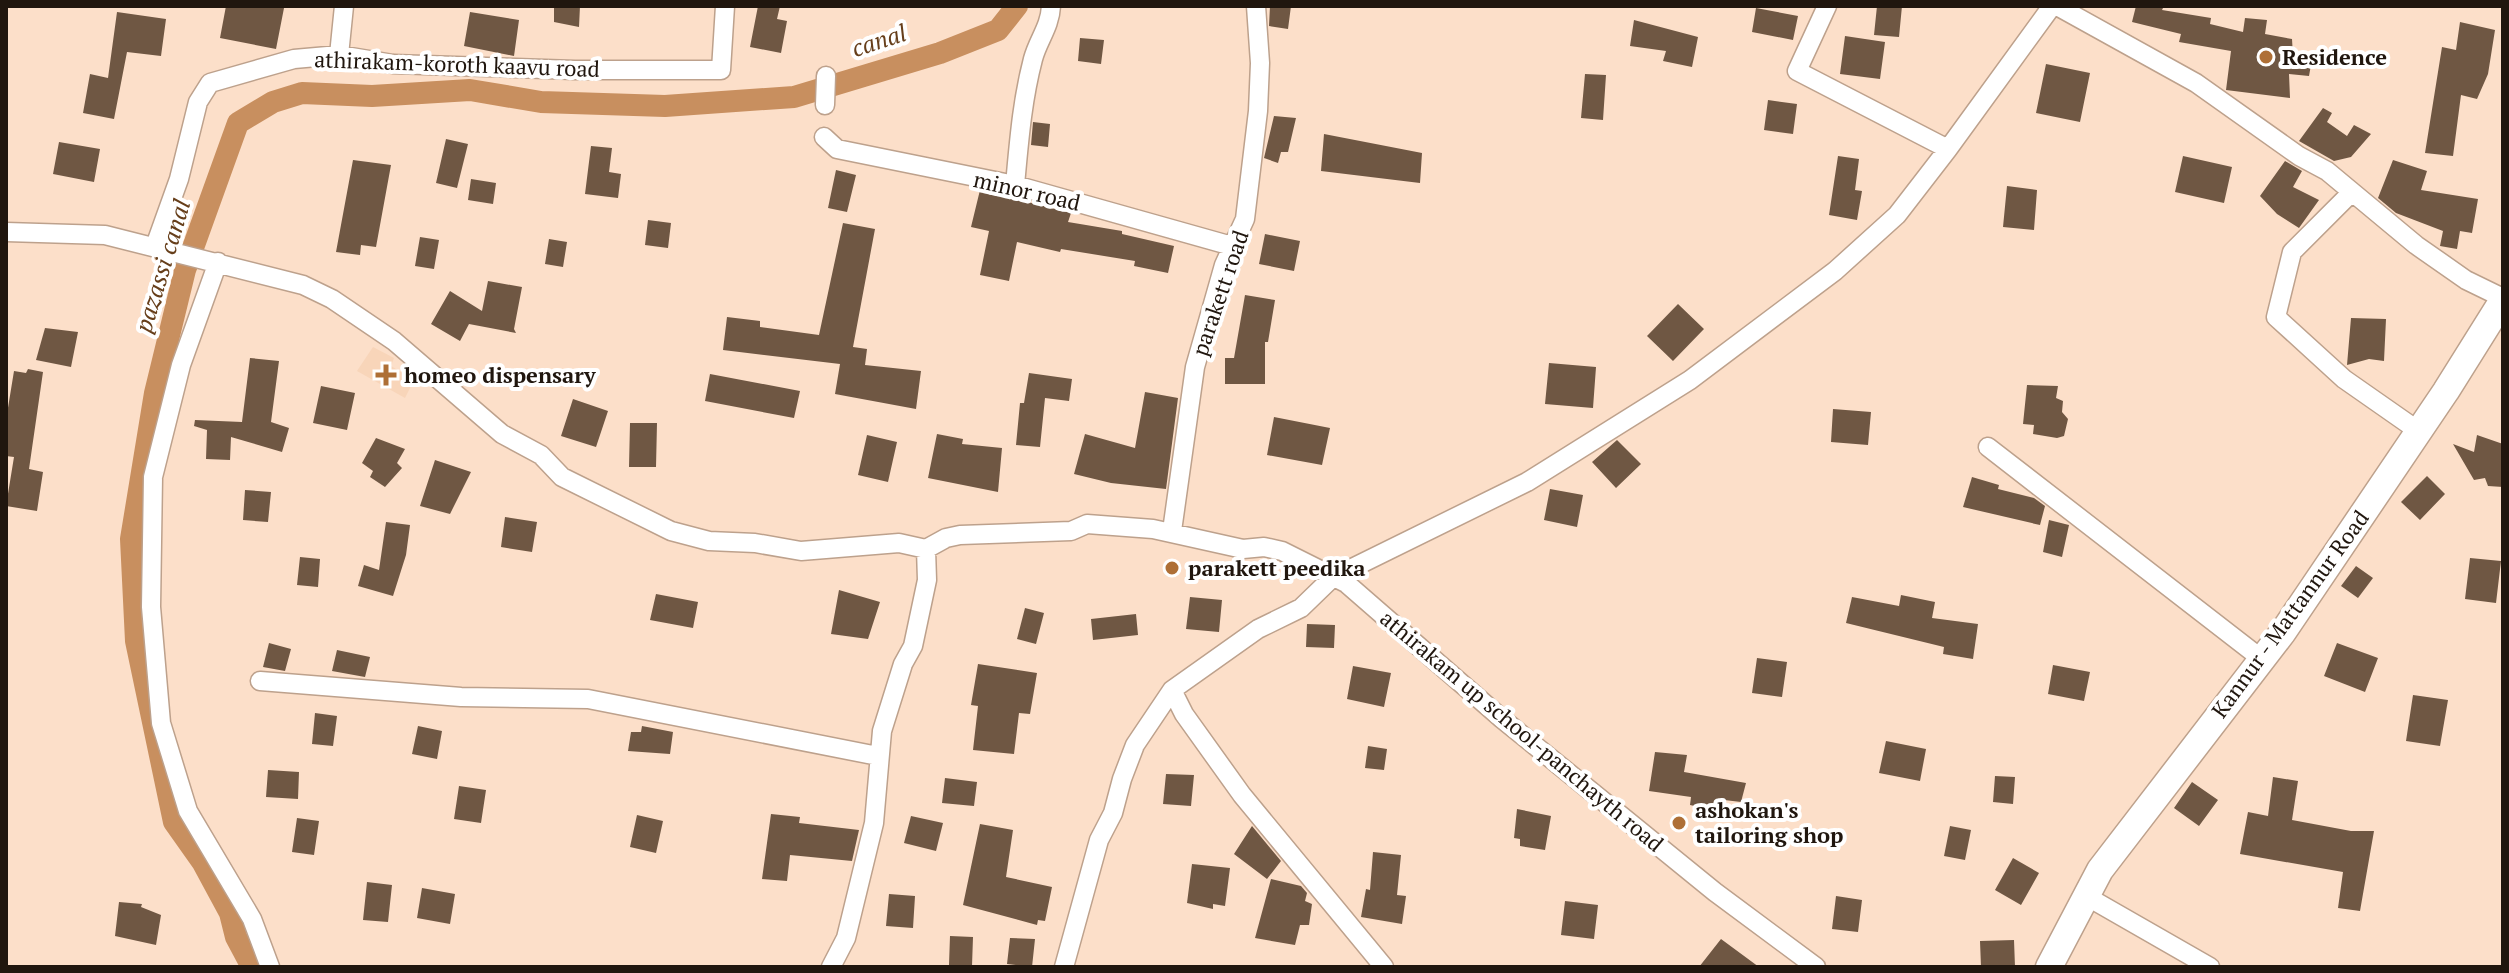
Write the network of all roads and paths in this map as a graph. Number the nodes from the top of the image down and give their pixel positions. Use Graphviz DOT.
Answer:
graph roads {
  1 [pos="344,6"];
  2 [pos="725,6"];
  3 [pos="1051,6"];
  4 [pos="1256,6"];
  5 [pos="1827,6"];
  6 [pos="2055,6"];
  7 [pos="339,55"];
  8 [pos="826,76"];
  9 [pos="825,105"];
  10 [pos="824,137"];
  11 [pos="1948,149"];
  12 [pos="1015,185"];
  13 [pos="2352,192"];
  14 [pos="6,232"];
  15 [pos="155,246"];
  16 [pos="1232,246"];
  17 [pos="218,262"];
  18 [pos="2503,299"];
  19 [pos="2417,430"];
  20 [pos="1988,447"];
  21 [pos="1172,531"];
  22 [pos="926,549"];
  23 [pos="1332,578"];
  24 [pos="2263,660"];
  25 [pos="260,681"];
  26 [pos="1172,690"];
  27 [pos="878,756"];
  28 [pos="2086,896"];
  29 [pos="270,967"];
  30 [pos="831,967"];
  31 [pos="1064,967"];
  32 [pos="1384,967"];
  33 [pos="1816,967"];
  34 [pos="2049,967"];
  35 [pos="2210,967"];
  1 -- 7 [label="street"];
  2 -- 7 [label="street, athirakam-koroth kaavu road"];
  3 -- 12 [label="street"];
  4 -- 16 [label="street, parakett road"];
  5 -- 11 [label="street"];
  6 -- 11 [label="street"];
  6 -- 13 [label="street"];
  7 -- 15 [label="street, athirakam-koroth kaavu road"];
  8 -- 9 [label="street"];
  10 -- 12 [label="street, minor road"];
  11 -- 23 [label="street"];
  12 -- 16 [label="street, minor road"];
  13 -- 18 [label="street"];
  13 -- 19 [label="street"];
  14 -- 15 [label="street, athirakam up school-panchayth road"];
  15 -- 17 [label="street, athirakam up school-panchayth road"];
  16 -- 21 [label="street, parakett road"];
  17 -- 22 [label="street, athirakam up school-panchayth road"];
  17 -- 29 [label="street"];
  18 -- 19 [label="main road, Kannur - Mattannur Road"];
  19 -- 24 [label="main road, Kannur - Mattannur Road"];
  20 -- 24 [label="street"];
  21 -- 22 [label="street, athirakam up school-panchayth road"];
  21 -- 23 [label="street, athirakam up school-panchayth road"];
  22 -- 27 [label="street"];
  23 -- 26 [label="street"];
  23 -- 33 [label="street, athirakam up school-panchayth road"];
  24 -- 28 [label="main road, Kannur - Mattannur Road"];
  25 -- 27 [label="street"];
  26 -- 31 [label="street"];
  26 -- 32 [label="street"];
  27 -- 30 [label="street"];
  28 -- 34 [label="main road, Kannur - Mattannur Road"];
  28 -- 35 [label="street"];
}
